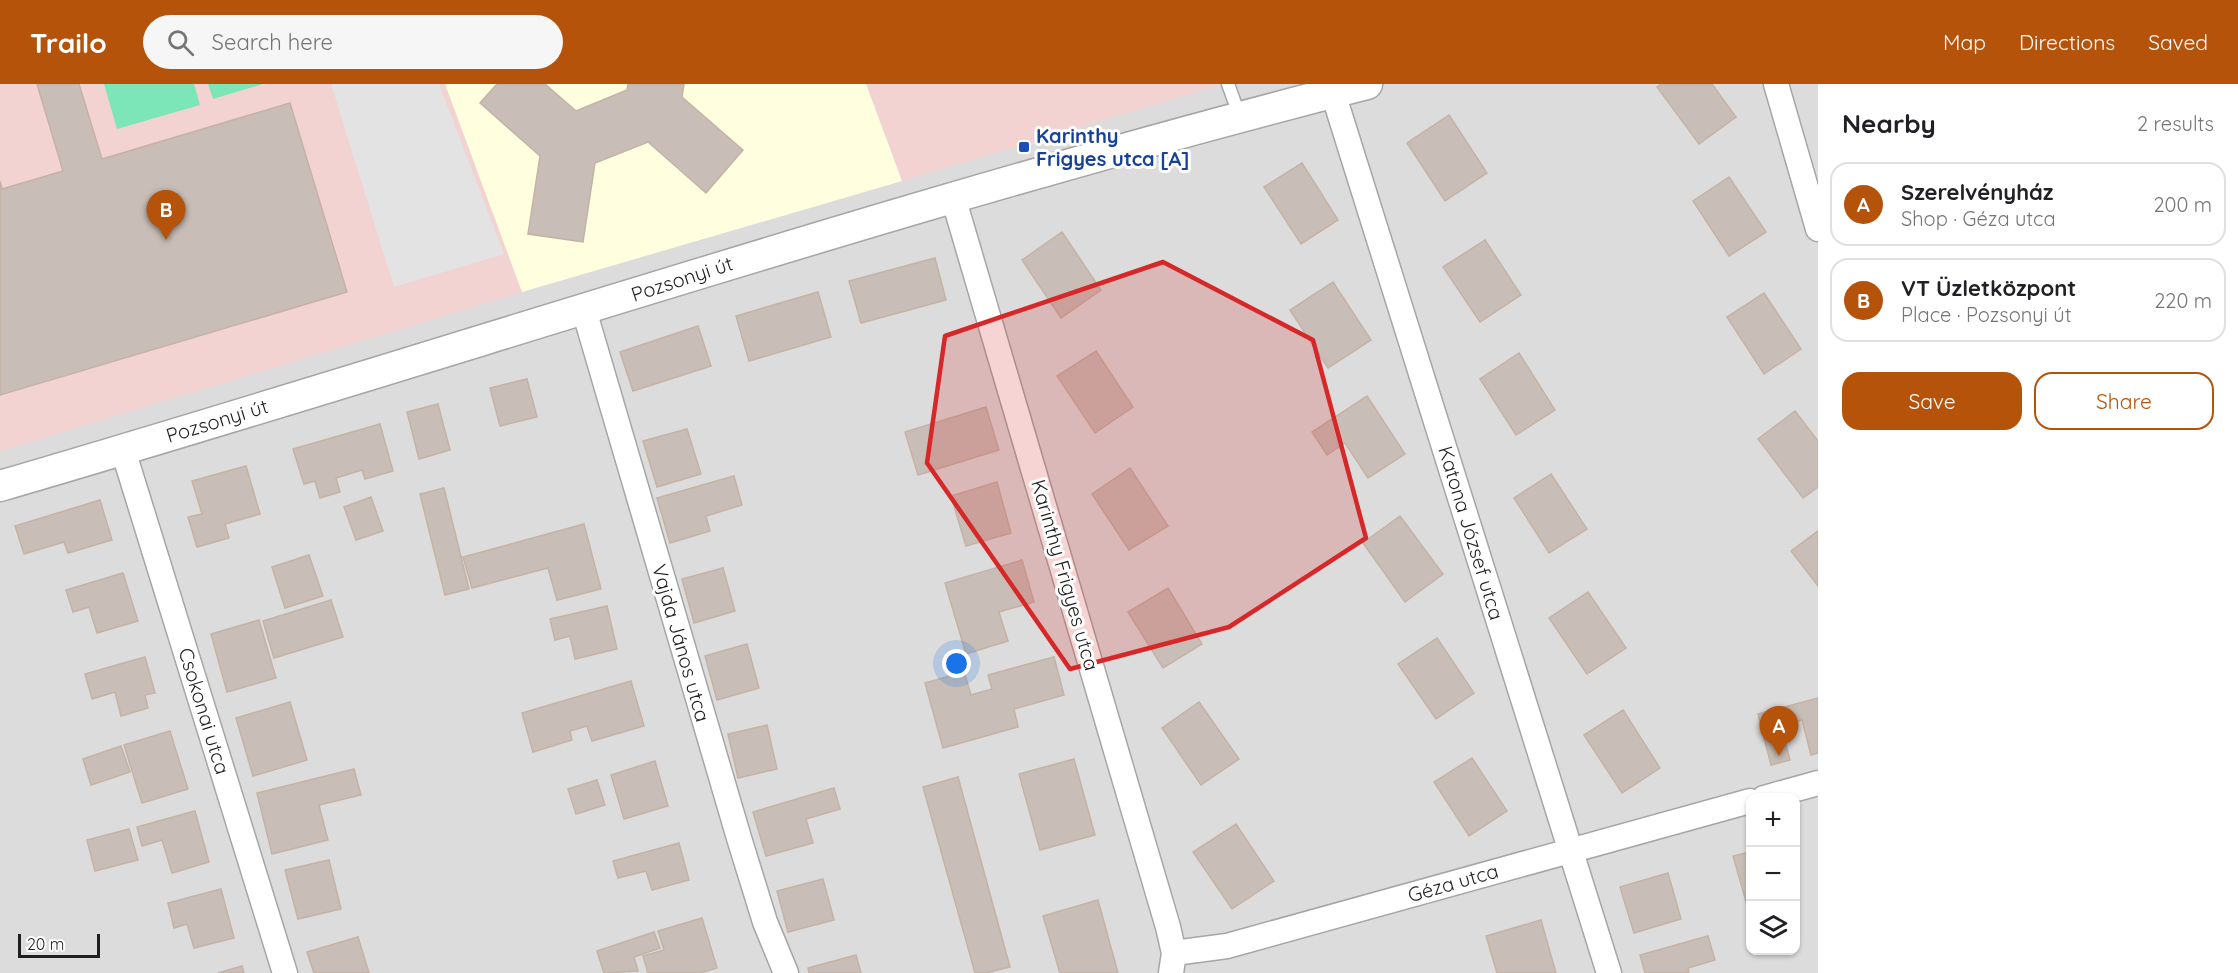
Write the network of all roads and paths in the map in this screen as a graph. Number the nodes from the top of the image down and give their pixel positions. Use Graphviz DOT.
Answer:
graph roads {
  1 [pos="1228,84"];
  2 [pos="1367,84"];
  3 [pos="1776,84"];
  4 [pos="1333,93"];
  5 [pos="1240,118"];
  6 [pos="953,197"];
  7 [pos="1818,229"];
  8 [pos="584,310"];
  9 [pos="123,450"];
  10 [pos="0,486"];
  11 [pos="1818,783"];
  12 [pos="1782,793"];
  13 [pos="1746,802"];
  14 [pos="1570,851"];
  15 [pos="1172,963"];
  16 [pos="285,973"];
  17 [pos="786,973"];
  18 [pos="1609,973"];
  1 -- 5 [label="lane"];
  2 -- 4 [label="street, Pozsonyi út"];
  3 -- 7 [label="street"];
  4 -- 5 [label="street, Pozsonyi út"];
  4 -- 14 [label="street, Katona József utca"];
  5 -- 6 [label="street, Pozsonyi út"];
  6 -- 8 [label="street, Pozsonyi út"];
  6 -- 15 [label="street, Karinthy Frigyes utca"];
  8 -- 9 [label="street, Pozsonyi út"];
  8 -- 17 [label="street, Vajda János utca"];
  9 -- 10 [label="street, Pozsonyi út"];
  9 -- 16 [label="street, Csokonai utca"];
  11 -- 12 [label="street"];
  13 -- 14 [label="street, Géza utca"];
  14 -- 15 [label="street, Géza utca"];
  14 -- 18 [label="street, Katona József utca"];
}
